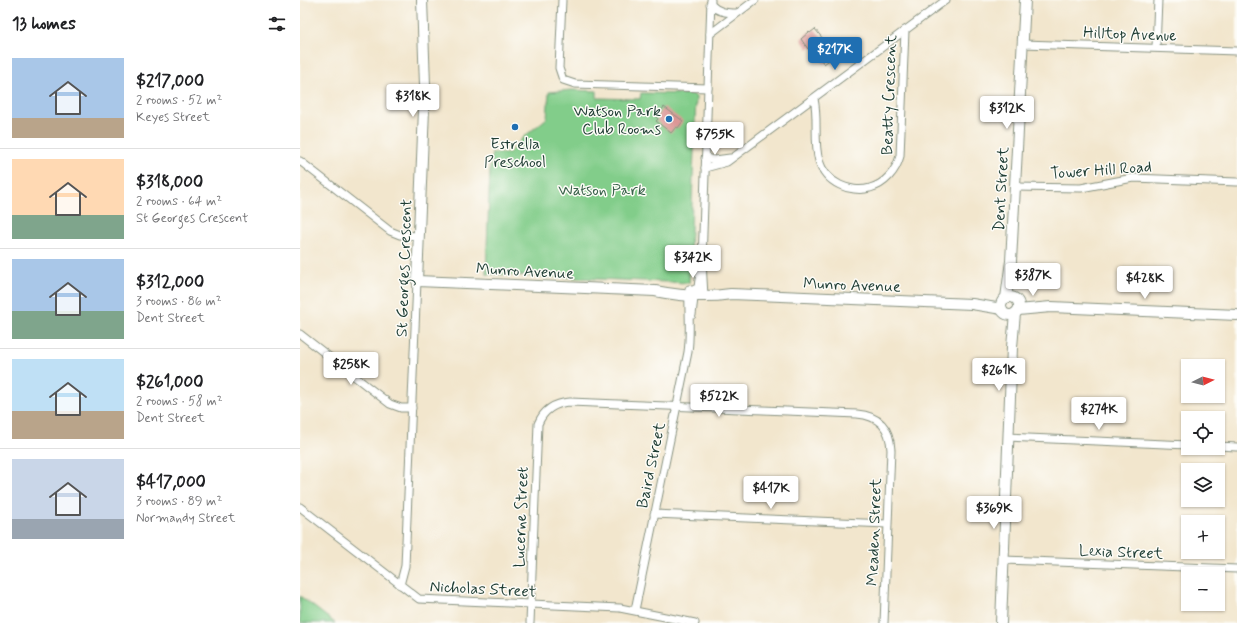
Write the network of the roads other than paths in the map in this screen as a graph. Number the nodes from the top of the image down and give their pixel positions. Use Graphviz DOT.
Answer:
graph roads {
  1 [pos="422,0"];
  2 [pos="562,0"];
  3 [pos="755,0"];
  4 [pos="946,0"];
  5 [pos="1025,0"];
  6 [pos="1158,0"];
  7 [pos="710,2"];
  8 [pos="737,14"];
  9 [pos="905,30"];
  10 [pos="710,34"];
  11 [pos="1023,44"];
  12 [pos="1156,47"];
  13 [pos="1237,50"];
  14 [pos="708,88"];
  15 [pos="814,99"];
  16 [pos="734,156"];
  17 [pos="705,158"];
  18 [pos="300,161"];
  19 [pos="705,168"];
  20 [pos="1237,182"];
  21 [pos="1015,187"];
  22 [pos="419,236"];
  23 [pos="417,281"];
  24 [pos="696,292"];
  25 [pos="1010,306"];
  26 [pos="1237,315"];
  27 [pos="300,334"];
  28 [pos="676,407"];
  29 [pos="412,408"];
  30 [pos="1008,437"];
  31 [pos="1181,445"];
  32 [pos="1225,446"];
  33 [pos="1237,447"];
  34 [pos="300,507"];
  35 [pos="654,514"];
  36 [pos="888,524"];
  37 [pos="1004,560"];
  38 [pos="1237,569"];
  39 [pos="400,585"];
  40 [pos="531,604"];
  41 [pos="635,610"];
  42 [pos="530,623"];
  43 [pos="695,623"];
  44 [pos="884,623"];
  45 [pos="1001,623"];
  1 -- 22 [label="street, St Georges Crescent"];
  2 -- 14 [label="street"];
  3 -- 8 [label="street"];
  4 -- 9 [label="street"];
  5 -- 11 [label="street, Dent Street"];
  6 -- 12 [label="street"];
  7 -- 8 [label="street"];
  7 -- 10 [label="street, Baird Street"];
  8 -- 10 [label="street"];
  9 -- 15 [label="street"];
  9 -- 15 [label="street, Beatty Crescent"];
  10 -- 14 [label="street, Baird Street"];
  11 -- 12 [label="street, Hilltop Avenue"];
  11 -- 21 [label="street, Dent Street"];
  12 -- 13 [label="street, Hilltop Avenue"];
  14 -- 17 [label="street, Baird Street"];
  15 -- 16 [label="street"];
  16 -- 17 [label="street"];
  16 -- 19 [label="street"];
  17 -- 19 [label="street, Baird Street"];
  18 -- 22 [label="street"];
  19 -- 24 [label="street, Baird Street"];
  20 -- 21 [label="street, Tower Hill Road"];
  21 -- 25 [label="street, Dent Street"];
  22 -- 23 [label="street, St Georges Crescent"];
  23 -- 24 [label="street, Munro Avenue"];
  23 -- 29 [label="street, St Georges Crescent"];
  24 -- 25 [label="street, Munro Avenue"];
  24 -- 28 [label="street, Baird Street"];
  25 -- 26 [label="street, Munro Avenue"];
  25 -- 30 [label="street, Dent Street"];
  27 -- 29 [label="street"];
  28 -- 35 [label="street, Baird Street"];
  28 -- 36 [label="street, Meaden Street"];
  28 -- 40 [label="street, Lucerne Street"];
  29 -- 39 [label="street, St Georges Crescent"];
  30 -- 31 [label="street"];
  30 -- 37 [label="street, Dent Street"];
  32 -- 33 [label="street"];
  34 -- 39 [label="street, Nicholas Street"];
  35 -- 36 [label="street"];
  35 -- 41 [label="street, Baird Street"];
  36 -- 44 [label="street, Meaden Street"];
  37 -- 38 [label="street, Lexia Street"];
  37 -- 45 [label="street, Dent Street"];
  39 -- 40 [label="street, Nicholas Street"];
  40 -- 41 [label="street, Nicholas Street"];
  40 -- 42 [label="street, Lucerne Street"];
  41 -- 43 [label="street, Nicholas Street"];
}
